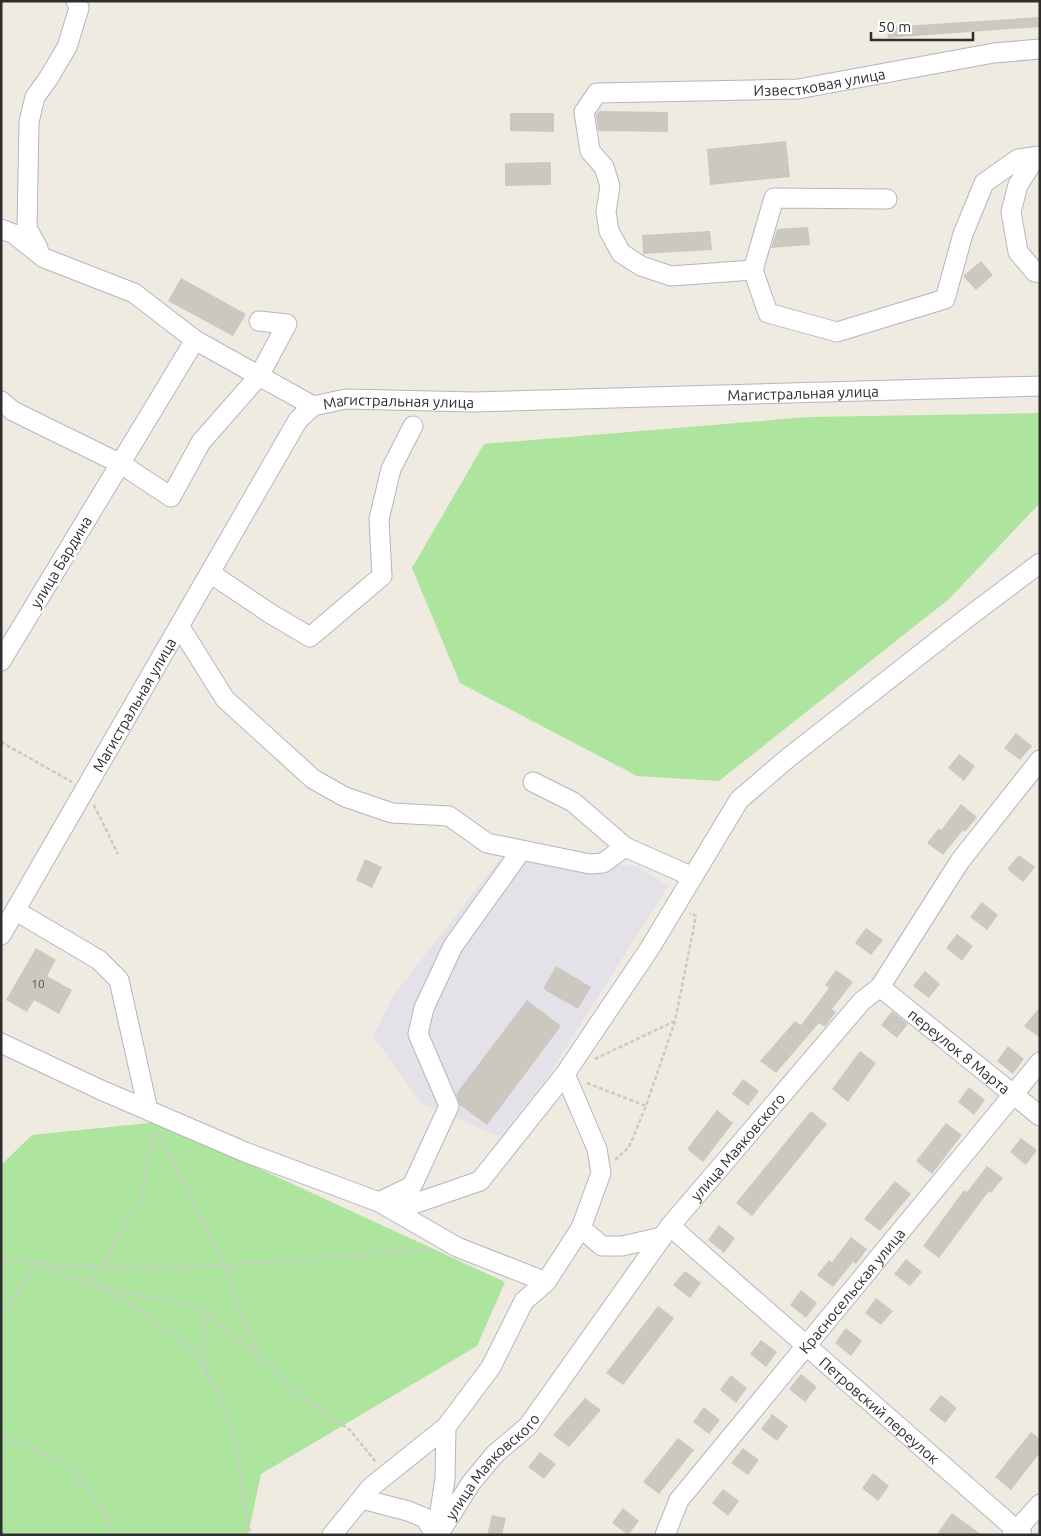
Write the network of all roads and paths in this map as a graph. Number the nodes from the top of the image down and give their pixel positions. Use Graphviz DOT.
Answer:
graph roads {
  1 [pos="76,1"];
  2 [pos="1040,49"];
  3 [pos="1038,156"];
  4 [pos="887,199"];
  5 [pos="1,230"];
  6 [pos="44,258"];
  7 [pos="753,270"];
  8 [pos="1040,273"];
  9 [pos="259,321"];
  10 [pos="194,340"];
  11 [pos="258,376"];
  12 [pos="1040,386"];
  13 [pos="1,401"];
  14 [pos="312,406"];
  15 [pos="414,426"];
  16 [pos="121,464"];
  17 [pos="1040,563"];
  18 [pos="210,574"];
  19 [pos="180,627"];
  20 [pos="1,661"];
  21 [pos="1040,760"];
  22 [pos="533,782"];
  23 [pos="625,847"];
  24 [pos="521,851"];
  25 [pos="693,877"];
  26 [pos="16,911"];
  27 [pos="696,916"];
  28 [pos="1,935"];
  29 [pos="880,987"];
  30 [pos="675,1021"];
  31 [pos="1,1043"];
  32 [pos="590,1062"];
  33 [pos="1040,1062"];
  34 [pos="565,1074"];
  35 [pos="1014,1095"];
  36 [pos="646,1106"];
  37 [pos="148,1110"];
  38 [pos="1040,1116"];
  39 [pos="601,1173"];
  40 [pos="380,1202"];
  41 [pos="396,1210"];
  42 [pos="581,1228"];
  43 [pos="666,1231"];
  44 [pos="457,1247"];
  45 [pos="1,1258"];
  46 [pos="38,1263"];
  47 [pos="224,1264"];
  48 [pos="101,1266"];
  49 [pos="546,1282"];
  50 [pos="88,1283"];
  51 [pos="1,1309"];
  52 [pos="200,1309"];
  53 [pos="805,1344"];
  54 [pos="259,1356"];
  55 [pos="207,1374"];
  56 [pos="446,1427"];
  57 [pos="1,1436"];
  58 [pos="386,1476"];
  59 [pos="362,1498"];
  60 [pos="1040,1504"];
  61 [pos="665,1531"];
  62 [pos="1017,1533"];
  63 [pos="115,1535"];
  64 [pos="250,1535"];
  65 [pos="332,1535"];
  66 [pos="437,1535"];
  1 -- 6 [label="street"];
  2 -- 7 [label="street, Известковая улица"];
  3 -- 7 [label="street"];
  3 -- 8 [label="street"];
  4 -- 7 [label="street"];
  5 -- 6 [label="street"];
  6 -- 10 [label="street"];
  9 -- 11 [label="street"];
  10 -- 11 [label="street"];
  10 -- 16 [label="street, улица Бардина"];
  11 -- 14 [label="street"];
  11 -- 16 [label="street"];
  12 -- 14 [label="street, Магистральная улица"];
  13 -- 16 [label="street"];
  14 -- 18 [label="street, Магистральная улица"];
  15 -- 18 [label="street"];
  16 -- 20 [label="street, улица Бардина"];
  17 -- 25 [label="street"];
  18 -- 19 [label="street, Магистральная улица"];
  19 -- 24 [label="street"];
  19 -- 26 [label="street, Магистральная улица"];
  21 -- 29 [label="street, улица Маяковского"];
  22 -- 23 [label="street"];
  23 -- 24 [label="street"];
  23 -- 25 [label="street"];
  24 -- 40 [label="street"];
  25 -- 34 [label="street"];
  26 -- 28 [label="street, Магистральная улица"];
  26 -- 37 [label="street"];
  27 -- 30 [label="path"];
  29 -- 35 [label="street, переулок 8 Марта"];
  29 -- 43 [label="street, улица Маяковского"];
  30 -- 32 [label="path"];
  30 -- 36 [label="path"];
  31 -- 37 [label="street"];
  33 -- 35 [label="street, Красносельская улица"];
  34 -- 36 [label="path"];
  34 -- 39 [label="street"];
  34 -- 41 [label="street"];
  35 -- 38 [label="street, переулок 8 Марта"];
  35 -- 53 [label="street, Красносельская улица"];
  36 -- 39 [label="path"];
  37 -- 40 [label="street"];
  39 -- 42 [label="street"];
  40 -- 41 [label="street"];
  41 -- 44 [label="street"];
  42 -- 43 [label="street"];
  42 -- 49 [label="street"];
  43 -- 53 [label="street, Петровский переулок"];
  43 -- 66 [label="street, улица Маяковского"];
  44 -- 47 [label="path"];
  44 -- 49 [label="street"];
  45 -- 46 [label="path"];
  46 -- 48 [label="path"];
  46 -- 50 [label="path"];
  46 -- 51 [label="path"];
  47 -- 48 [label="path"];
  47 -- 48 [label="path"];
  47 -- 54 [label="path"];
  48 -- 50 [label="path"];
  49 -- 56 [label="street"];
  50 -- 52 [label="path"];
  50 -- 55 [label="path"];
  52 -- 54 [label="path"];
  52 -- 55 [label="path"];
  53 -- 61 [label="street, Красносельская улица"];
  53 -- 62 [label="street, Петровский переулок"];
  54 -- 58 [label="path"];
  55 -- 64 [label="path"];
  56 -- 58 [label="street"];
  56 -- 66 [label="street"];
  57 -- 63 [label="path"];
  58 -- 59 [label="street"];
  59 -- 65 [label="street"];
  59 -- 66 [label="street"];
  60 -- 62 [label="street"];
}
